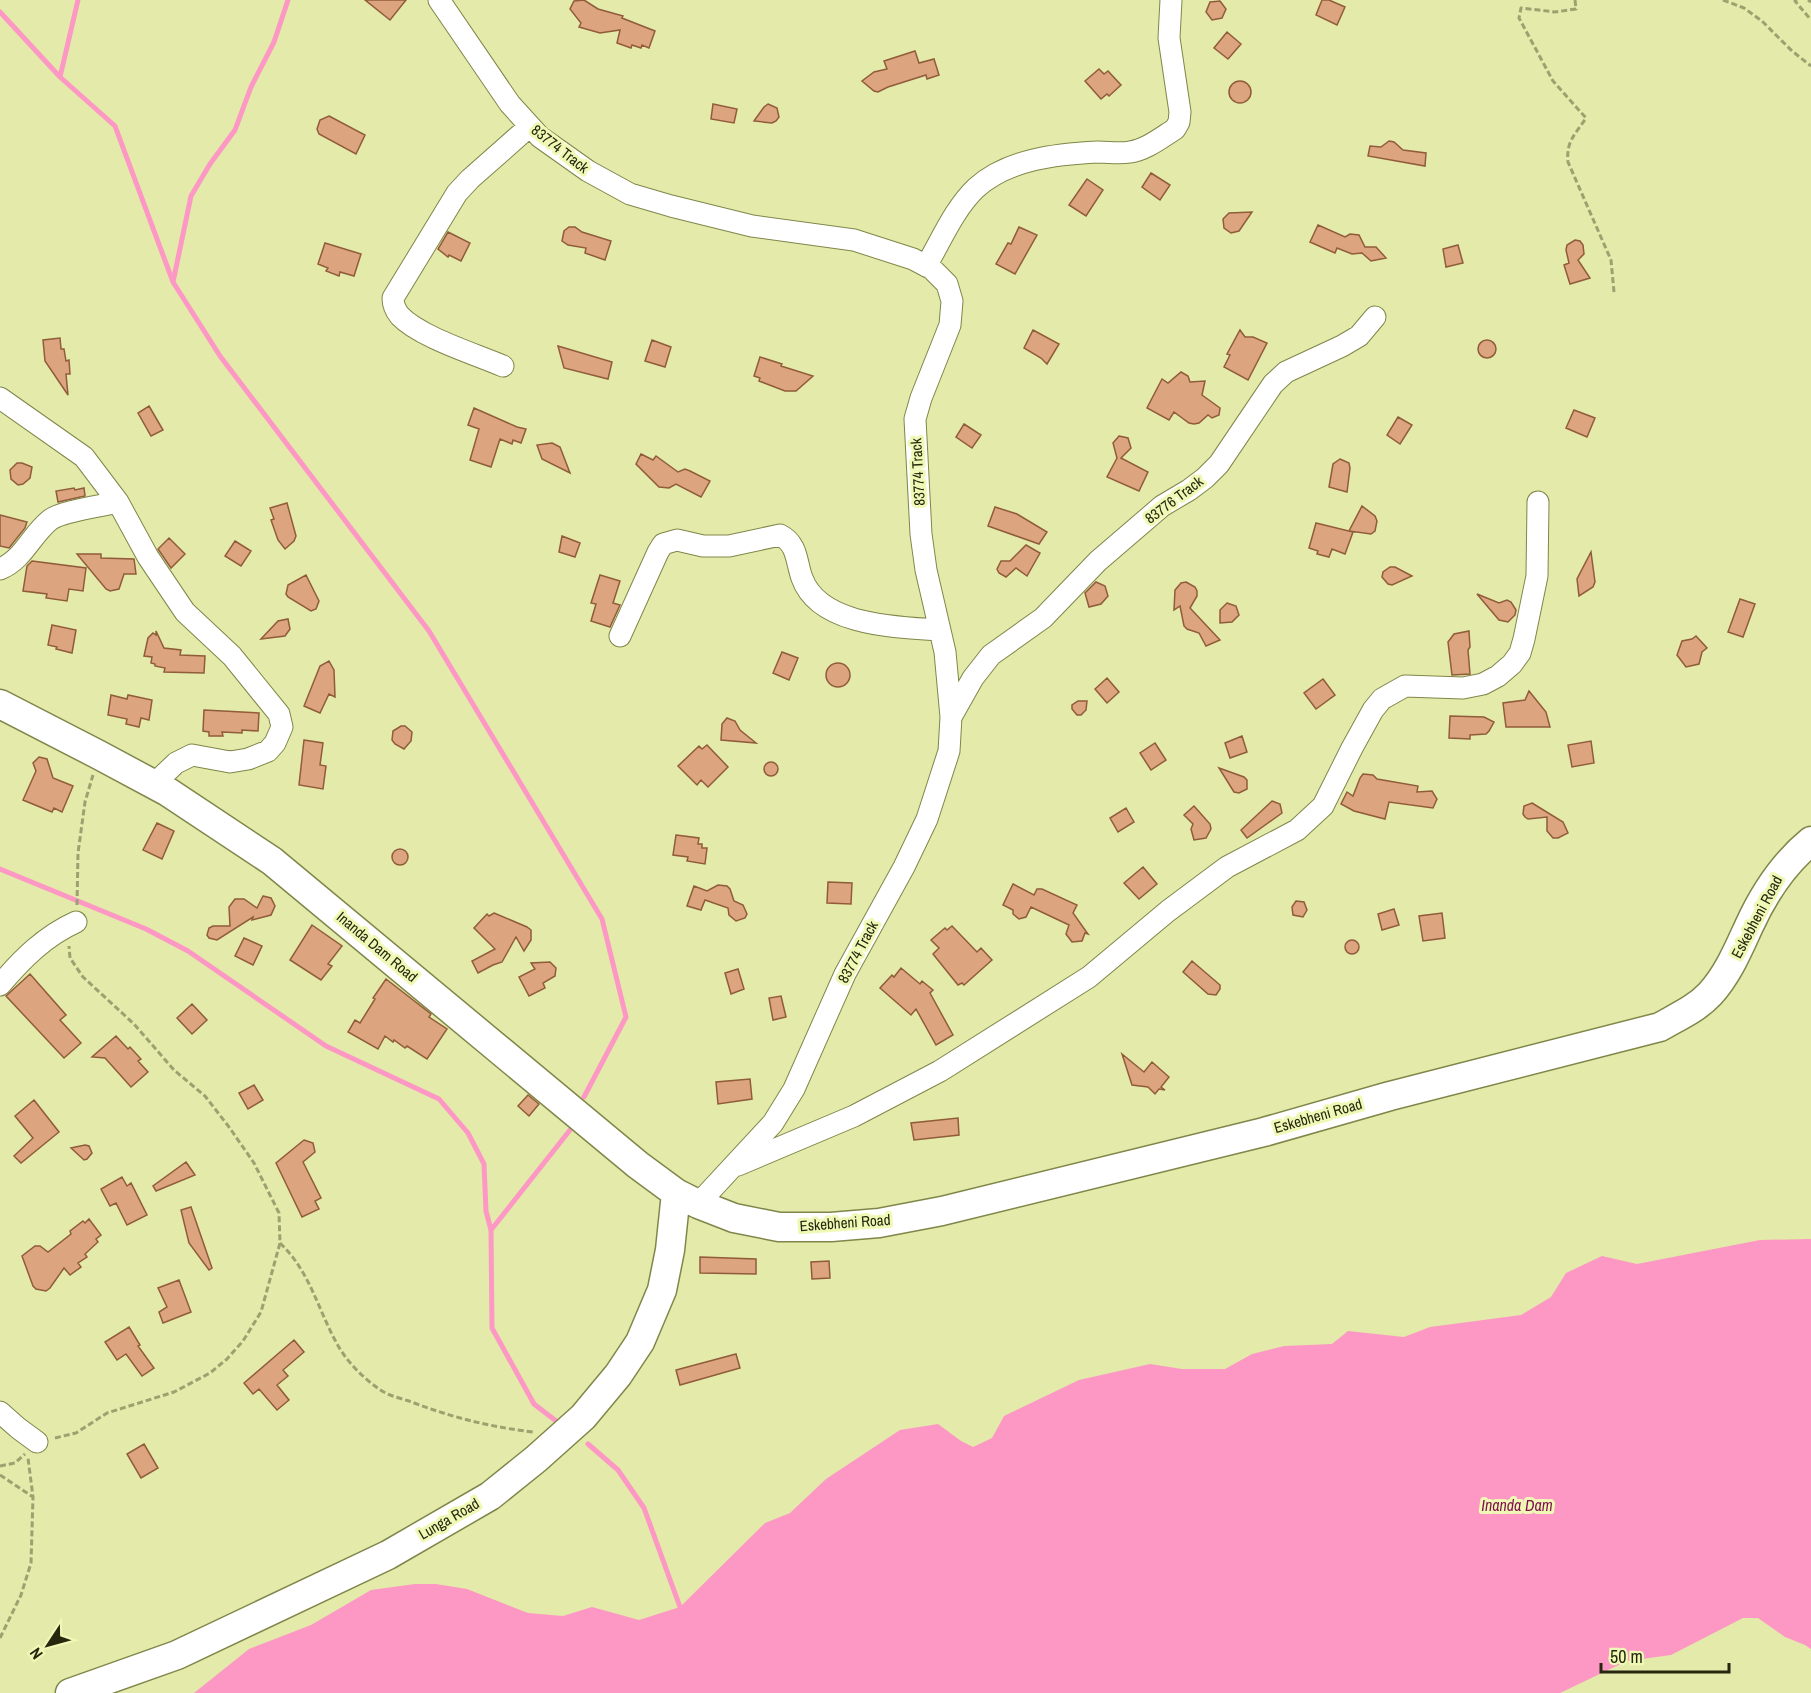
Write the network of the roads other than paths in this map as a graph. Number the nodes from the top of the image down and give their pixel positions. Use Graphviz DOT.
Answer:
graph roads {
  1 [pos="439,0"];
  2 [pos="1171,0"];
  3 [pos="530,126"];
  4 [pos="926,266"];
  5 [pos="1375,317"];
  6 [pos="503,366"];
  7 [pos="0,398"];
  8 [pos="118,502"];
  9 [pos="1538,502"];
  10 [pos="0,569"];
  11 [pos="939,630"];
  12 [pos="620,636"];
  13 [pos="0,704"];
  14 [pos="951,717"];
  15 [pos="153,785"];
  16 [pos="1811,841"];
  17 [pos="76,922"];
  18 [pos="0,985"];
  19 [pos="731,1168"];
  20 [pos="687,1199"];
  21 [pos="734,1218"];
  22 [pos="0,1412"];
  23 [pos="37,1442"];
  24 [pos="70,1693"];
  1 -- 3 [label="street, 83774 Track"];
  2 -- 4 [label="street"];
  3 -- 4 [label="street, 83774 Track"];
  3 -- 6 [label="street"];
  4 -- 11 [label="street, 83774 Track"];
  5 -- 14 [label="street, 83776 Track"];
  7 -- 8 [label="street"];
  8 -- 10 [label="street"];
  8 -- 15 [label="street"];
  9 -- 19 [label="street"];
  11 -- 12 [label="street"];
  11 -- 14 [label="street, 83774 Track"];
  13 -- 15 [label="street, Inanda Dam Road"];
  14 -- 19 [label="street, 83774 Track"];
  15 -- 20 [label="street, Inanda Dam Road"];
  16 -- 21 [label="street, Eskebheni Road"];
  17 -- 18 [label="street"];
  19 -- 20 [label="street, 83774 Track"];
  20 -- 21 [label="street, Inanda Dam Road"];
  20 -- 24 [label="street, Lunga Road"];
  22 -- 23 [label="street"];
}
